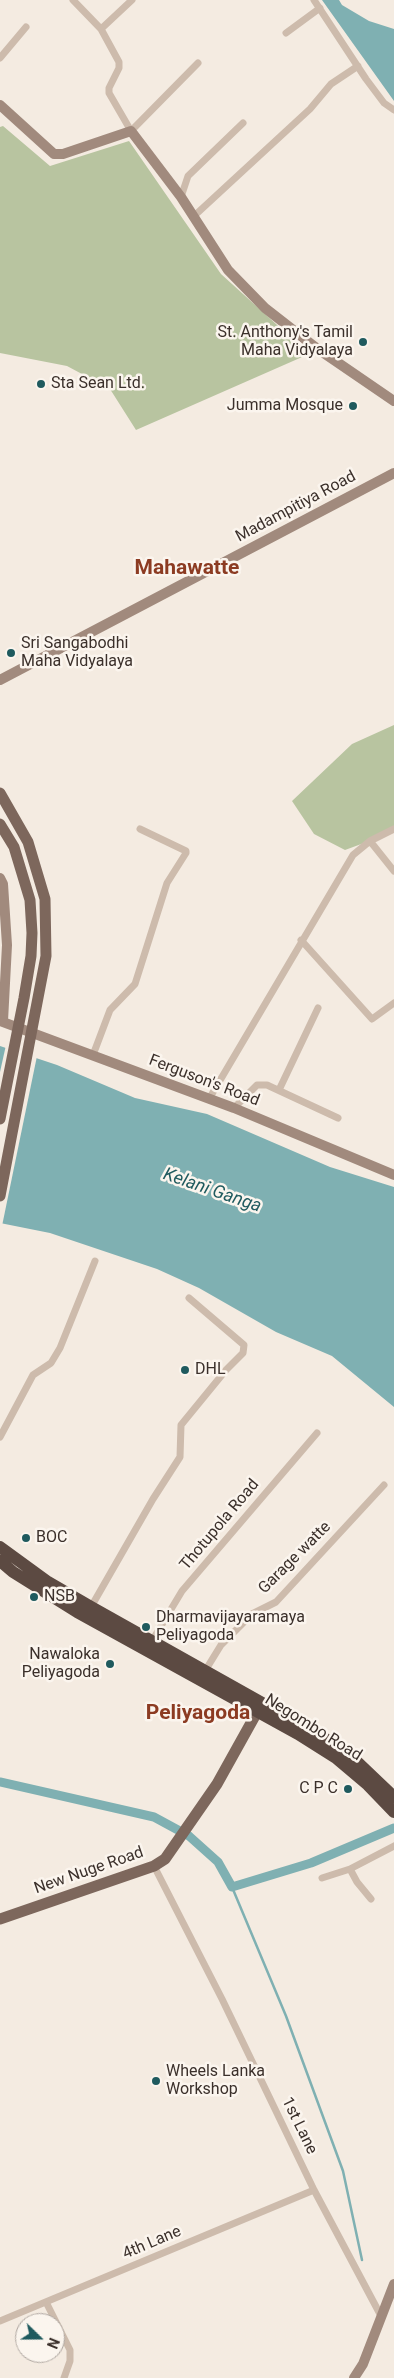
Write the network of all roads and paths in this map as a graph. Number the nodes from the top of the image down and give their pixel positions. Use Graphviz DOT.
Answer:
graph roads {
  1 [pos="73,0"];
  2 [pos="132,0"];
  3 [pos="314,0"];
  4 [pos="320,8"];
  5 [pos="26,27"];
  6 [pos="101,29"];
  7 [pos="286,33"];
  8 [pos="0,58"];
  9 [pos="198,63"];
  10 [pos="358,66"];
  11 [pos="0,105"];
  12 [pos="394,110"];
  13 [pos="243,123"];
  14 [pos="131,131"];
  15 [pos="181,197"];
  16 [pos="193,217"];
  17 [pos="394,401"];
  18 [pos="394,473"];
  19 [pos="0,680"];
  20 [pos="0,793"];
  21 [pos="0,824"];
  22 [pos="140,829"];
  23 [pos="394,829"];
  24 [pos="370,841"];
  25 [pos="394,871"];
  26 [pos="0,878"];
  27 [pos="301,940"];
  28 [pos="394,1003"];
  29 [pos="318,1008"];
  30 [pos="1,1021"];
  31 [pos="93,1055"];
  32 [pos="278,1090"];
  33 [pos="209,1099"];
  34 [pos="234,1108"];
  35 [pos="338,1118"];
  36 [pos="0,1120"];
  37 [pos="394,1175"];
  38 [pos="0,1196"];
  39 [pos="94,1261"];
  40 [pos="189,1298"];
  41 [pos="317,1433"];
  42 [pos="0,1437"];
  43 [pos="384,1485"];
  44 [pos="0,1547"];
  45 [pos="0,1561"];
  46 [pos="91,1607"];
  47 [pos="152,1641"];
  48 [pos="205,1671"];
  49 [pos="260,1707"];
  50 [pos="394,1797"];
  51 [pos="394,1812"];
  52 [pos="394,1846"];
  53 [pos="154,1866"];
  54 [pos="350,1869"];
  55 [pos="322,1878"];
  56 [pos="371,1899"];
  57 [pos="0,1919"];
  58 [pos="314,2190"];
  59 [pos="394,2284"];
  60 [pos="46,2302"];
  61 [pos="381,2316"];
  62 [pos="0,2321"];
  63 [pos="64,2378"];
  64 [pos="354,2378"];
  1 -- 6 [label="street"];
  2 -- 6 [label="street"];
  3 -- 4 [label="street"];
  4 -- 7 [label="street"];
  4 -- 10 [label="street"];
  5 -- 8 [label="street"];
  6 -- 14 [label="street"];
  9 -- 14 [label="street"];
  10 -- 12 [label="street"];
  10 -- 16 [label="street"];
  11 -- 14 [label="street"];
  13 -- 15 [label="street"];
  14 -- 15 [label="street"];
  15 -- 16 [label="street"];
  16 -- 17 [label="street"];
  18 -- 19 [label="street, Madampitiya Road"];
  20 -- 38 [label="main road"];
  21 -- 36 [label="main road"];
  22 -- 31 [label="street"];
  23 -- 24 [label="street"];
  24 -- 25 [label="street"];
  24 -- 27 [label="street"];
  26 -- 30 [label="street"];
  27 -- 28 [label="street"];
  27 -- 33 [label="street"];
  29 -- 32 [label="street"];
  30 -- 31 [label="street, Ferguson's Road"];
  31 -- 33 [label="street, Ferguson's Road"];
  32 -- 34 [label="street"];
  32 -- 35 [label="street"];
  33 -- 34 [label="street, Ferguson's Road"];
  34 -- 37 [label="street, Ferguson's Road"];
  39 -- 42 [label="street"];
  40 -- 46 [label="street"];
  41 -- 47 [label="street, Thotupola Road"];
  43 -- 48 [label="street, Garage watte"];
  44 -- 46 [label="highway, Negombo Road"];
  45 -- 49 [label="highway, Negombo Road"];
  46 -- 47 [label="highway, Negombo Road"];
  47 -- 48 [label="highway, Negombo Road"];
  48 -- 49 [label="highway, Negombo Road"];
  49 -- 50 [label="highway, Negombo Road"];
  49 -- 51 [label="highway, Negombo Road"];
  49 -- 53 [label="main road, New Nuge Road"];
  52 -- 54 [label="street"];
  53 -- 57 [label="main road, New Nuge Road"];
  53 -- 58 [label="street, 1st Lane"];
  54 -- 55 [label="street"];
  54 -- 56 [label="street"];
  58 -- 60 [label="street, 4th Lane"];
  58 -- 61 [label="street, 1st Lane"];
  59 -- 61 [label="street"];
  60 -- 62 [label="street, 4th Lane"];
  60 -- 63 [label="street"];
  61 -- 64 [label="street"];
}
